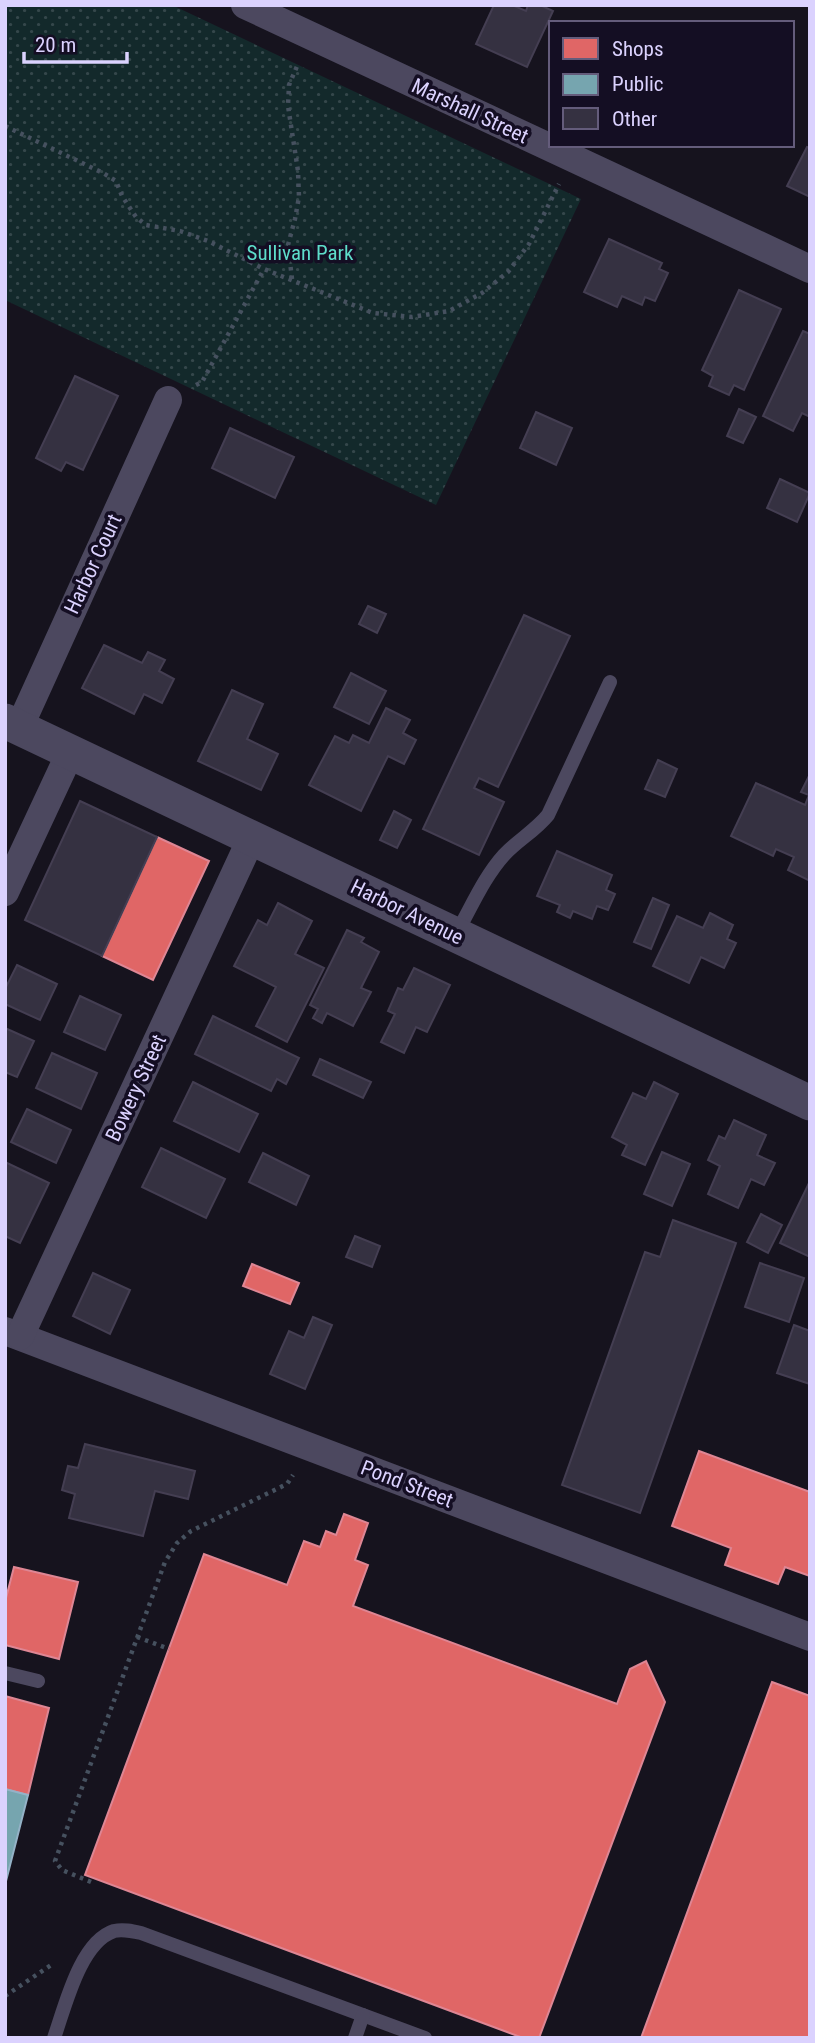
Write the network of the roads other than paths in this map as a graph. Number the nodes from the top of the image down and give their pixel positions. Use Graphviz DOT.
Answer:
graph roads {
  1 [pos="245,5"];
  2 [pos="810,269"];
  3 [pos="168,400"];
  4 [pos="610,682"];
  5 [pos="12,724"];
  6 [pos="71,753"];
  7 [pos="251,839"];
  8 [pos="5,892"];
  9 [pos="455,936"];
  10 [pos="810,1103"];
  11 [pos="13,1333"];
  12 [pos="810,1637"];
  13 [pos="5,1673"];
  14 [pos="38,1681"];
  15 [pos="363,2015"];
  16 [pos="54,2038"];
  17 [pos="355,2038"];
  18 [pos="425,2038"];
  1 -- 2 [label="street, Marshall Street"];
  3 -- 5 [label="street, Harbor Court"];
  4 -- 9 [label="lane"];
  5 -- 6 [label="street, Harbor Avenue"];
  6 -- 7 [label="street, Harbor Avenue"];
  6 -- 8 [label="street"];
  7 -- 9 [label="street, Harbor Avenue"];
  7 -- 11 [label="street, Bowery Street"];
  9 -- 10 [label="street, Harbor Avenue"];
  11 -- 12 [label="street, Pond Street"];
  13 -- 14 [label="lane"];
  15 -- 16 [label="lane"];
  15 -- 17 [label="lane"];
  15 -- 18 [label="lane"];
}
